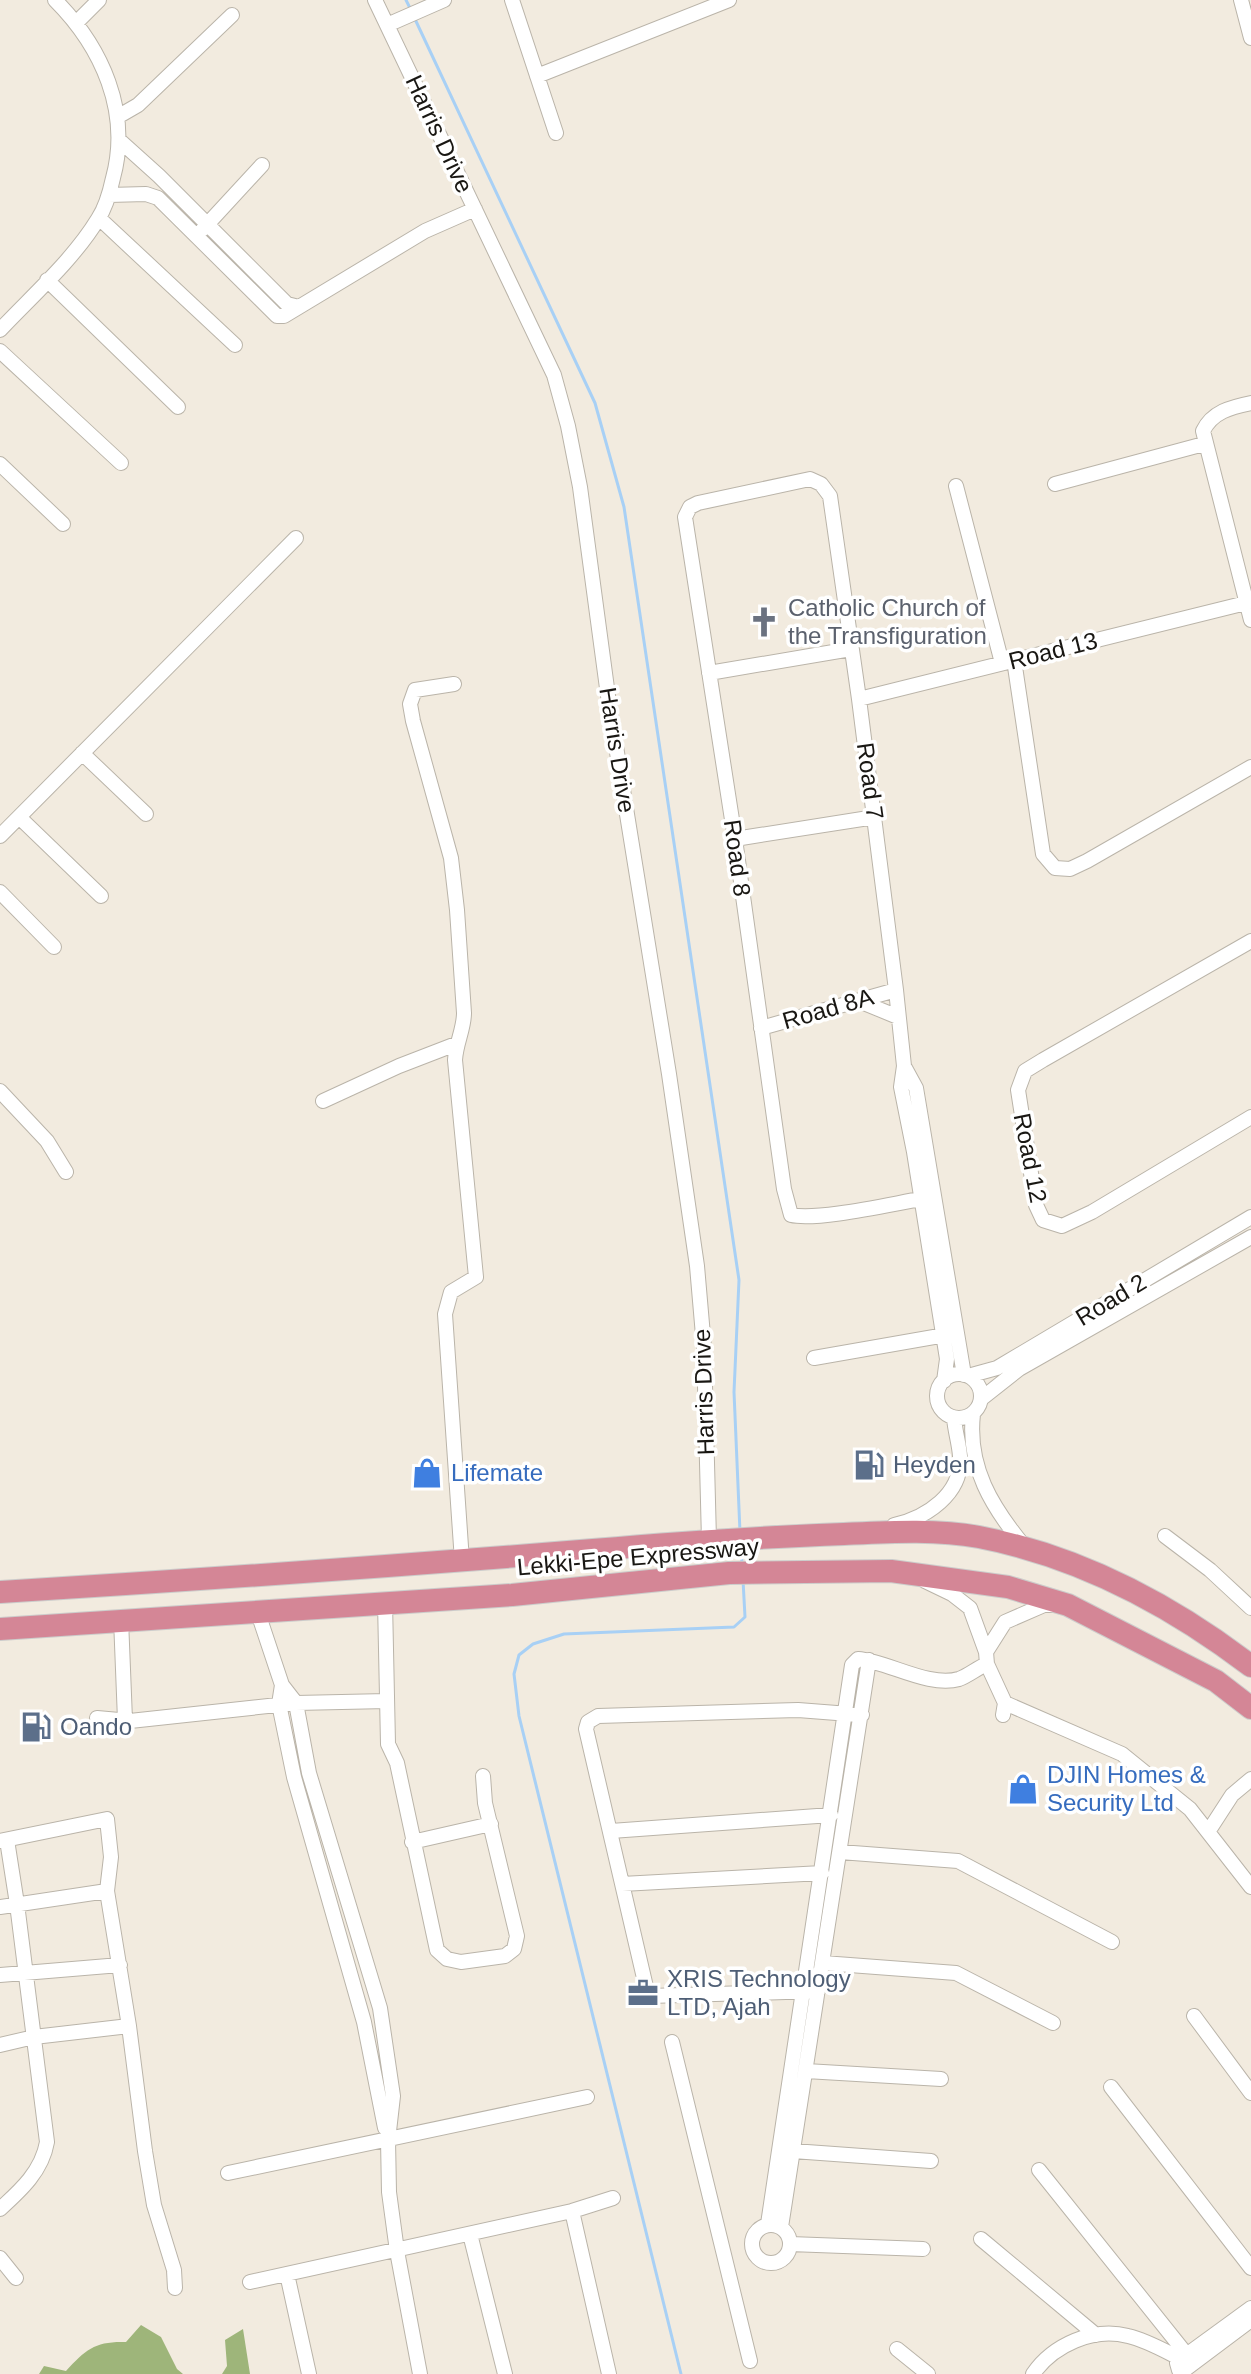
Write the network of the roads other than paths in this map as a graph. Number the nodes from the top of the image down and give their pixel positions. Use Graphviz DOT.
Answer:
graph roads {
  1 [pos="55,0"];
  2 [pos="99,0"];
  3 [pos="375,0"];
  4 [pos="444,0"];
  5 [pos="512,0"];
  6 [pos="729,0"];
  7 [pos="1241,0"];
  8 [pos="232,15"];
  9 [pos="77,22"];
  10 [pos="387,25"];
  11 [pos="1251,38"];
  12 [pos="537,76"];
  13 [pos="119,116"];
  14 [pos="556,133"];
  15 [pos="119,140"];
  16 [pos="262,165"];
  17 [pos="109,195"];
  18 [pos="475,209"];
  19 [pos="99,218"];
  20 [pos="202,230"];
  21 [pos="47,280"];
  22 [pos="0,330"];
  23 [pos="235,345"];
  24 [pos="0,351"];
  25 [pos="1251,403"];
  26 [pos="178,407"];
  27 [pos="1204,444"];
  28 [pos="121,463"];
  29 [pos="0,464"];
  30 [pos="1055,484"];
  31 [pos="956,486"];
  32 [pos="830,496"];
  33 [pos="63,524"];
  34 [pos="296,538"];
  35 [pos="1246,603"];
  36 [pos="1251,620"];
  37 [pos="851,649"];
  38 [pos="1008,662"];
  39 [pos="709,673"];
  40 [pos="454,684"];
  41 [pos="859,699"];
  42 [pos="82,753"];
  43 [pos="1251,767"];
  44 [pos="146,814"];
  45 [pos="19,817"];
  46 [pos="875,817"];
  47 [pos="0,836"];
  48 [pos="735,839"];
  49 [pos="0,892"];
  50 [pos="101,896"];
  51 [pos="1251,941"];
  52 [pos="54,947"];
  53 [pos="896,990"];
  54 [pos="859,1001"];
  55 [pos="898,1017"];
  56 [pos="761,1028"];
  57 [pos="456,1044"];
  58 [pos="0,1091"];
  59 [pos="323,1101"];
  60 [pos="1251,1117"];
  61 [pos="66,1172"];
  62 [pos="928,1198"];
  63 [pos="1251,1217"];
  64 [pos="1251,1237"];
  65 [pos="949,1334"];
  66 [pos="814,1358"];
  67 [pos="966,1376"];
  68 [pos="944,1381"];
  69 [pos="981,1399"];
  70 [pos="973,1414"];
  71 [pos="954,1418"];
  72 [pos="863,1533"];
  73 [pos="1165,1536"];
  74 [pos="718,1540"];
  75 [pos="1027,1550"];
  76 [pos="462,1561"];
  77 [pos="891,1571"];
  78 [pos="0,1592"];
  79 [pos="385,1602"];
  80 [pos="1068,1605"];
  81 [pos="1251,1608"];
  82 [pos="257,1610"];
  83 [pos="121,1619"];
  84 [pos="0,1629"];
  85 [pos="987,1658"];
  86 [pos="1251,1666"];
  87 [pos="282,1685"];
  88 [pos="387,1701"];
  89 [pos="296,1703"];
  90 [pos="279,1704"];
  91 [pos="1251,1708"];
  92 [pos="854,1714"];
  93 [pos="97,1718"];
  94 [pos="125,1720"];
  95 [pos="483,1776"];
  96 [pos="1251,1779"];
  97 [pos="831,1815"];
  98 [pos="491,1824"];
  99 [pos="611,1831"];
  100 [pos="1208,1832"];
  101 [pos="3,1840"];
  102 [pos="412,1842"];
  103 [pos="840,1852"];
  104 [pos="822,1873"];
  105 [pos="622,1884"];
  106 [pos="1251,1887"];
  107 [pos="107,1891"];
  108 [pos="348,1902"];
  109 [pos="17,1904"];
  110 [pos="330,1905"];
  111 [pos="0,1907"];
  112 [pos="1112,1942"];
  113 [pos="823,1963"];
  114 [pos="120,1965"];
  115 [pos="25,1971"];
  116 [pos="0,1975"];
  117 [pos="811,1991"];
  118 [pos="1194,2016"];
  119 [pos="1053,2023"];
  120 [pos="129,2026"];
  121 [pos="34,2037"];
  122 [pos="672,2042"];
  123 [pos="0,2045"];
  124 [pos="806,2071"];
  125 [pos="941,2079"];
  126 [pos="1111,2087"];
  127 [pos="1251,2093"];
  128 [pos="587,2097"];
  129 [pos="388,2140"];
  130 [pos="793,2151"];
  131 [pos="931,2161"];
  132 [pos="1039,2170"];
  133 [pos="228,2173"];
  134 [pos="613,2198"];
  135 [pos="0,2209"];
  136 [pos="572,2211"];
  137 [pos="775,2226"];
  138 [pos="470,2234"];
  139 [pos="981,2239"];
  140 [pos="790,2244"];
  141 [pos="923,2249"];
  142 [pos="753,2250"];
  143 [pos="397,2251"];
  144 [pos="0,2258"];
  145 [pos="725,2260"];
  146 [pos="1251,2268"];
  147 [pos="287,2274"];
  148 [pos="16,2278"];
  149 [pos="250,2282"];
  150 [pos="175,2288"];
  151 [pos="1251,2308"];
  152 [pos="1249,2325"];
  153 [pos="1096,2335"];
  154 [pos="897,2349"];
  155 [pos="750,2361"];
  156 [pos="1184,2365"];
  157 [pos="309,2374"];
  158 [pos="420,2374"];
  159 [pos="505,2374"];
  160 [pos="609,2374"];
  161 [pos="928,2374"];
  162 [pos="1033,2374"];
  1 -- 9 [label="street"];
  2 -- 9 [label="street"];
  3 -- 10 [label="street, Harris Drive"];
  4 -- 10 [label="street"];
  5 -- 12 [label="street"];
  6 -- 12 [label="street"];
  7 -- 11 [label="street"];
  8 -- 13 [label="street"];
  9 -- 13 [label="street"];
  10 -- 18 [label="street, Harris Drive"];
  12 -- 14 [label="street"];
  13 -- 15 [label="street"];
  15 -- 17 [label="street"];
  15 -- 20 [label="street"];
  16 -- 20 [label="street"];
  17 -- 19 [label="street"];
  17 -- 20 [label="street"];
  18 -- 20 [label="street"];
  18 -- 74 [label="street, Harris Drive"];
  19 -- 21 [label="street"];
  19 -- 23 [label="street"];
  21 -- 22 [label="street"];
  21 -- 26 [label="street"];
  24 -- 28 [label="street"];
  25 -- 27 [label="street"];
  27 -- 30 [label="street"];
  27 -- 35 [label="street"];
  29 -- 33 [label="street"];
  31 -- 38 [label="street"];
  32 -- 37 [label="street, Road 7"];
  32 -- 39 [label="street, Road 8"];
  34 -- 42 [label="street"];
  35 -- 36 [label="street"];
  35 -- 38 [label="street, Road 13"];
  37 -- 39 [label="street"];
  37 -- 41 [label="street, Road 7"];
  38 -- 41 [label="street, Road 13"];
  38 -- 43 [label="street"];
  39 -- 48 [label="street, Road 8"];
  40 -- 57 [label="street"];
  41 -- 46 [label="street, Road 7"];
  42 -- 44 [label="street"];
  42 -- 45 [label="street"];
  45 -- 47 [label="street"];
  45 -- 50 [label="street"];
  46 -- 48 [label="street"];
  46 -- 53 [label="street, Road 7"];
  48 -- 56 [label="street, Road 8"];
  49 -- 52 [label="street"];
  51 -- 60 [label="street, Road 12"];
  53 -- 54 [label="street, Road 8A"];
  53 -- 55 [label="street, Road 7"];
  54 -- 55 [label="street"];
  54 -- 56 [label="street, Road 8A"];
  55 -- 62 [label="street, Road 7"];
  56 -- 62 [label="street, Road 8"];
  57 -- 59 [label="street"];
  57 -- 76 [label="street"];
  58 -- 61 [label="street"];
  62 -- 65 [label="street, Road 7"];
  63 -- 67 [label="street, Road 2"];
  64 -- 69 [label="street, Road 2"];
  65 -- 66 [label="street"];
  65 -- 67 [label="street, Road 7"];
  65 -- 68 [label="street, Road 7"];
  67 -- 68 [label="street"];
  67 -- 69 [label="street"];
  68 -- 71 [label="street"];
  69 -- 70 [label="street"];
  70 -- 71 [label="street"];
  70 -- 75 [label="street"];
  71 -- 72 [label="street"];
  72 -- 74 [label="highway, Lekki-Epe Expressway"];
  72 -- 75 [label="highway, Lekki-Epe Expressway"];
  73 -- 81 [label="street"];
  74 -- 76 [label="highway, Lekki-Epe Expressway"];
  75 -- 86 [label="highway, Lekki-Epe Expressway"];
  76 -- 78 [label="highway, Lekki-Epe Expressway"];
  77 -- 79 [label="highway, Lekki-Epe Expressway"];
  77 -- 80 [label="highway, Lekki-Epe Expressway"];
  77 -- 85 [label="street"];
  79 -- 82 [label="highway, Lekki-Epe Expressway"];
  79 -- 88 [label="street"];
  80 -- 85 [label="street"];
  80 -- 91 [label="highway, Lekki-Epe Expressway"];
  82 -- 83 [label="highway, Lekki-Epe Expressway"];
  82 -- 87 [label="street"];
  83 -- 84 [label="highway, Lekki-Epe Expressway"];
  83 -- 94 [label="street"];
  85 -- 92 [label="street"];
  85 -- 100 [label="street"];
  87 -- 89 [label="street"];
  87 -- 90 [label="street"];
  88 -- 89 [label="street"];
  88 -- 102 [label="street"];
  89 -- 90 [label="street"];
  89 -- 108 [label="street"];
  90 -- 94 [label="street"];
  90 -- 110 [label="street"];
  92 -- 97 [label="street"];
  92 -- 99 [label="street"];
  92 -- 103 [label="street"];
  93 -- 94 [label="street"];
  95 -- 98 [label="street"];
  96 -- 100 [label="street"];
  97 -- 99 [label="street"];
  97 -- 104 [label="street"];
  98 -- 102 [label="street"];
  98 -- 102 [label="street"];
  99 -- 105 [label="street"];
  100 -- 106 [label="street"];
  101 -- 107 [label="street"];
  101 -- 109 [label="street"];
  103 -- 112 [label="street"];
  103 -- 113 [label="street"];
  104 -- 105 [label="street"];
  104 -- 117 [label="street"];
  105 -- 117 [label="street"];
  107 -- 109 [label="street"];
  107 -- 114 [label="street"];
  108 -- 110 [label="street"];
  108 -- 129 [label="street"];
  109 -- 111 [label="street"];
  109 -- 115 [label="street"];
  110 -- 129 [label="street"];
  113 -- 117 [label="street"];
  113 -- 119 [label="street"];
  114 -- 115 [label="street"];
  114 -- 120 [label="street"];
  115 -- 116 [label="street"];
  115 -- 121 [label="street"];
  117 -- 124 [label="street"];
  117 -- 137 [label="street"];
  118 -- 127 [label="street"];
  120 -- 121 [label="street"];
  120 -- 150 [label="street"];
  121 -- 123 [label="street"];
  121 -- 135 [label="street"];
  122 -- 145 [label="street"];
  124 -- 125 [label="street"];
  124 -- 130 [label="street"];
  126 -- 146 [label="street"];
  128 -- 129 [label="street"];
  129 -- 133 [label="street"];
  129 -- 143 [label="street"];
  130 -- 131 [label="street"];
  130 -- 137 [label="street"];
  132 -- 156 [label="street"];
  134 -- 136 [label="street"];
  136 -- 138 [label="street"];
  136 -- 160 [label="street"];
  137 -- 140 [label="street"];
  137 -- 142 [label="street"];
  138 -- 143 [label="street"];
  138 -- 159 [label="street"];
  139 -- 153 [label="street"];
  140 -- 141 [label="street"];
  140 -- 142 [label="street"];
  142 -- 145 [label="street"];
  143 -- 147 [label="street"];
  143 -- 158 [label="street"];
  144 -- 148 [label="street"];
  145 -- 155 [label="street"];
  147 -- 149 [label="street"];
  147 -- 157 [label="street"];
  151 -- 156 [label="street"];
  152 -- 156 [label="street"];
  153 -- 156 [label="street"];
  153 -- 162 [label="street"];
  154 -- 161 [label="street"];
}
